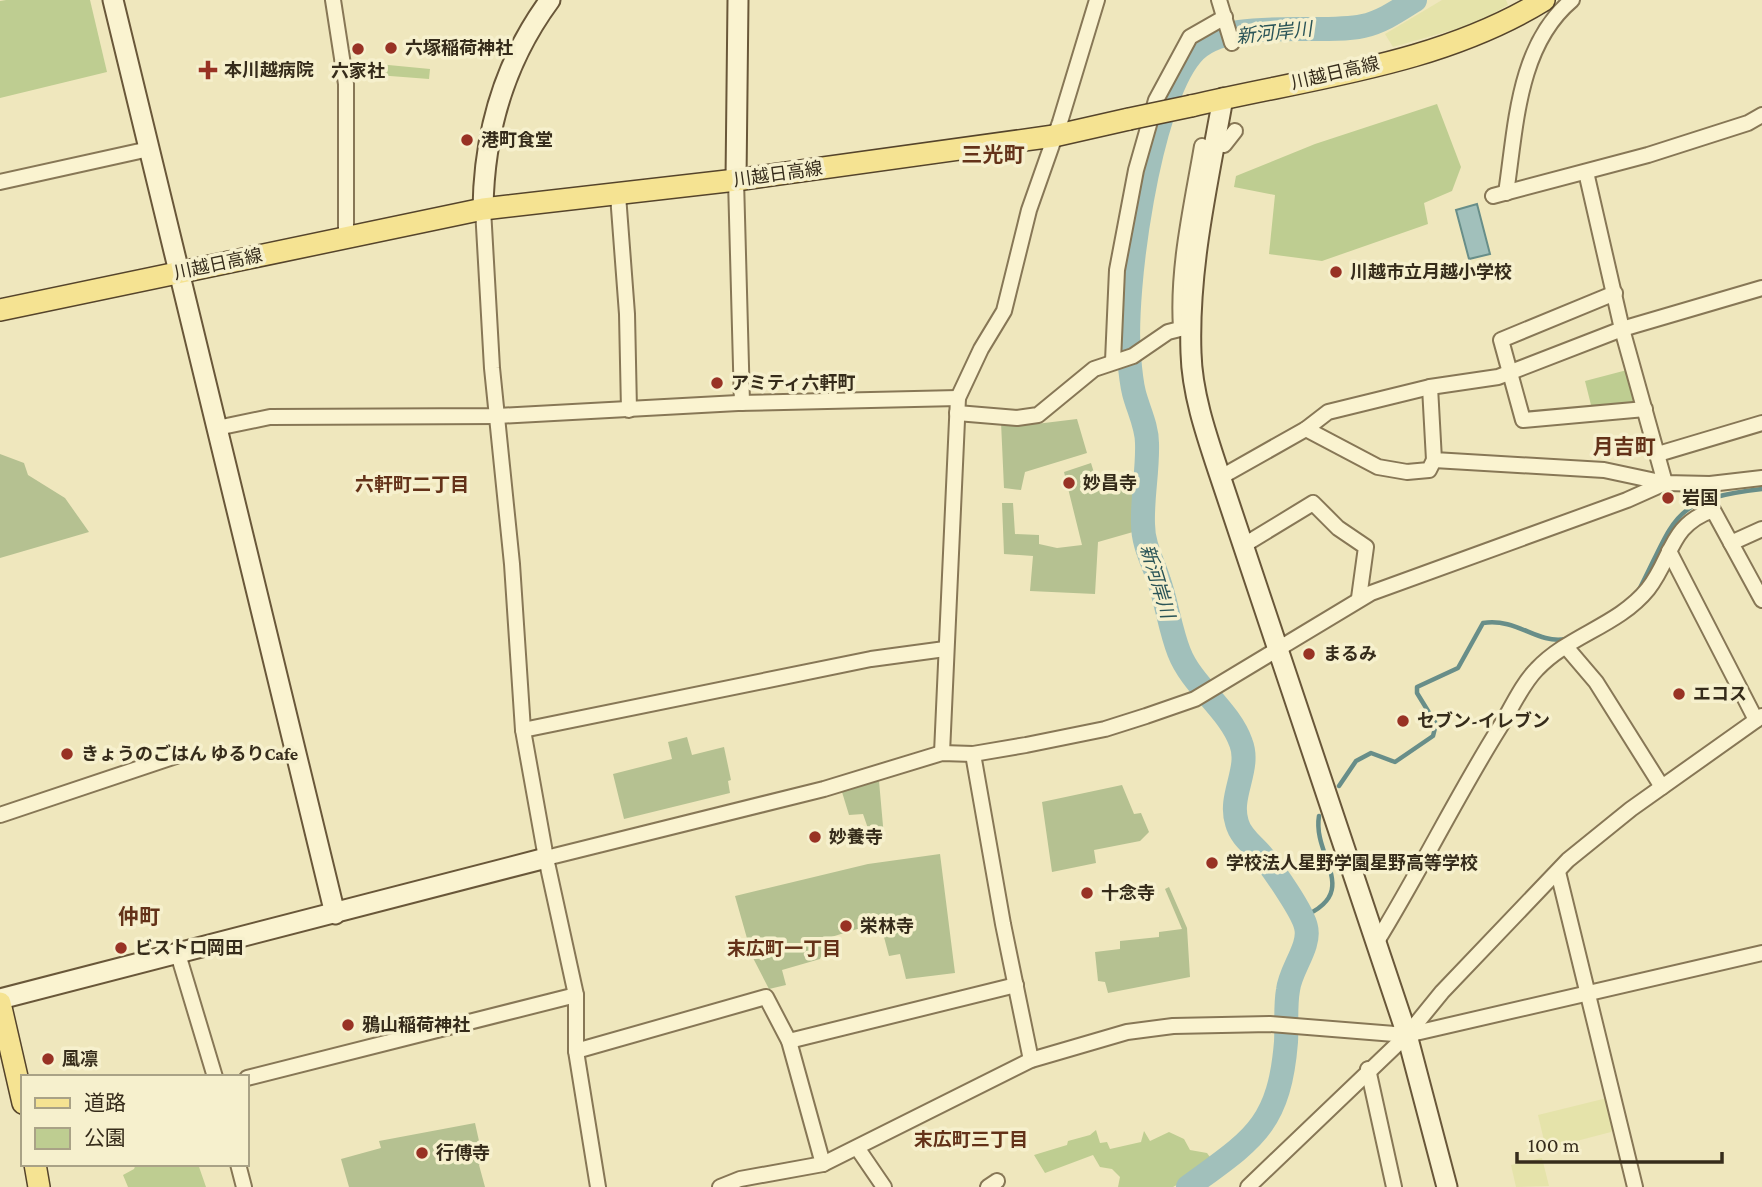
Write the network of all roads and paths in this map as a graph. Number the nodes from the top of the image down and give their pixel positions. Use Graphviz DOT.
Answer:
graph roads {
  1 [pos="113,0"];
  2 [pos="333,0"];
  3 [pos="550,0"];
  4 [pos="738,0"];
  5 [pos="1097,0"];
  6 [pos="1219,0"];
  7 [pos="1544,0"];
  8 [pos="1572,0"];
  9 [pos="1226,21"];
  10 [pos="1232,43"];
  11 [pos="1223,98"];
  12 [pos="1762,115"];
  13 [pos="1235,131"];
  14 [pos="1054,136"];
  15 [pos="1202,145"];
  16 [pos="1224,145"];
  17 [pos="149,149"];
  18 [pos="1586,172"];
  19 [pos="736,180"];
  20 [pos="0,183"];
  21 [pos="618,195"];
  22 [pos="484,209"];
  23 [pos="346,236"];
  24 [pos="179,272"];
  25 [pos="1762,288"];
  26 [pos="1615,293"];
  27 [pos="0,310"];
  28 [pos="1186,327"];
  29 [pos="1622,329"];
  30 [pos="1115,360"];
  31 [pos="1511,372"];
  32 [pos="1430,387"];
  33 [pos="742,403"];
  34 [pos="958,406"];
  35 [pos="1644,409"];
  36 [pos="629,410"];
  37 [pos="498,416"];
  38 [pos="1762,423"];
  39 [pos="216,428"];
  40 [pos="1306,429"];
  41 [pos="1658,454"];
  42 [pos="1434,460"];
  43 [pos="1221,477"];
  44 [pos="1762,478"];
  45 [pos="1665,483"];
  46 [pos="1710,484"];
  47 [pos="1713,510"];
  48 [pos="1762,529"];
  49 [pos="1731,543"];
  50 [pos="1244,545"];
  51 [pos="1668,551"];
  52 [pos="1359,598"];
  53 [pos="1762,600"];
  54 [pos="1278,647"];
  55 [pos="1567,648"];
  56 [pos="945,649"];
  57 [pos="1759,718"];
  58 [pos="523,730"];
  59 [pos="942,752"];
  60 [pos="973,754"];
  61 [pos="178,755"];
  62 [pos="1662,787"];
  63 [pos="0,815"];
  64 [pos="546,858"];
  65 [pos="1558,872"];
  66 [pos="335,914"];
  67 [pos="1376,943"];
  68 [pos="1762,953"];
  69 [pos="178,954"];
  70 [pos="1016,985"];
  71 [pos="1589,993"];
  72 [pos="576,995"];
  73 [pos="0,1001"];
  74 [pos="1407,1035"];
  75 [pos="789,1041"];
  76 [pos="576,1051"];
  77 [pos="1031,1060"];
  78 [pos="1368,1069"];
  79 [pos="214,1075"];
  80 [pos="248,1078"];
  81 [pos="21,1094"];
  82 [pos="858,1149"];
  83 [pos="823,1164"];
  84 [pos="35,1166"];
  85 [pos="239,1166"];
  86 [pos="39,1187"];
  87 [pos="244,1187"];
  88 [pos="598,1187"];
  89 [pos="720,1187"];
  90 [pos="884,1187"];
  91 [pos="1248,1187"];
  92 [pos="1394,1187"];
  93 [pos="1447,1187"];
  94 [pos="1634,1187"];
  1 -- 17 [label="street"];
  2 -- 23 [label="street"];
  3 -- 22 [label="street"];
  4 -- 19 [label="street"];
  5 -- 14 [label="street"];
  6 -- 9 [label="street"];
  7 -- 11 [label="main road, 川越日高線"];
  8 -- 18 [label="street"];
  9 -- 10 [label="street"];
  9 -- 30 [label="street"];
  11 -- 14 [label="main road, 川越日高線, bridge"];
  11 -- 28 [label="street"];
  12 -- 18 [label="street"];
  13 -- 16 [label="street"];
  14 -- 19 [label="main road, 川越日高線"];
  14 -- 34 [label="street"];
  15 -- 28 [label="street"];
  17 -- 20 [label="street"];
  17 -- 24 [label="street"];
  18 -- 26 [label="street"];
  19 -- 21 [label="main road, 川越日高線"];
  19 -- 33 [label="street"];
  21 -- 22 [label="main road, 川越日高線"];
  21 -- 36 [label="street"];
  22 -- 23 [label="main road, 川越日高線"];
  22 -- 37 [label="street"];
  23 -- 24 [label="main road, 川越日高線"];
  24 -- 27 [label="main road, 川越日高線"];
  24 -- 39 [label="street"];
  25 -- 29 [label="street"];
  26 -- 29 [label="street"];
  26 -- 31 [label="street"];
  28 -- 30 [label="street"];
  28 -- 43 [label="street"];
  29 -- 31 [label="street"];
  29 -- 35 [label="street"];
  30 -- 34 [label="street"];
  31 -- 32 [label="street"];
  31 -- 35 [label="street"];
  32 -- 40 [label="street"];
  32 -- 42 [label="street"];
  33 -- 34 [label="street"];
  33 -- 36 [label="street"];
  34 -- 56 [label="street"];
  35 -- 41 [label="street"];
  36 -- 37 [label="street"];
  37 -- 39 [label="street"];
  37 -- 58 [label="street"];
  38 -- 41 [label="street"];
  39 -- 66 [label="street"];
  40 -- 42 [label="street"];
  40 -- 43 [label="street"];
  41 -- 45 [label="street"];
  42 -- 45 [label="street"];
  43 -- 50 [label="street"];
  44 -- 46 [label="street"];
  45 -- 46 [label="street"];
  45 -- 52 [label="street"];
  46 -- 47 [label="street"];
  47 -- 49 [label="street"];
  47 -- 51 [label="street"];
  48 -- 49 [label="street"];
  49 -- 53 [label="street"];
  50 -- 52 [label="street"];
  50 -- 54 [label="street"];
  51 -- 55 [label="street"];
  51 -- 57 [label="street"];
  52 -- 54 [label="street"];
  54 -- 60 [label="street"];
  54 -- 67 [label="street"];
  55 -- 62 [label="street"];
  55 -- 67 [label="street"];
  56 -- 58 [label="street"];
  56 -- 59 [label="street"];
  57 -- 62 [label="street"];
  58 -- 64 [label="street"];
  59 -- 60 [label="street"];
  59 -- 64 [label="street"];
  60 -- 70 [label="street"];
  61 -- 63 [label="street"];
  62 -- 65 [label="street"];
  64 -- 66 [label="street"];
  64 -- 72 [label="street"];
  65 -- 71 [label="street"];
  65 -- 74 [label="street"];
  66 -- 69 [label="street"];
  67 -- 74 [label="street"];
  68 -- 71 [label="street"];
  69 -- 73 [label="street"];
  69 -- 79 [label="street"];
  70 -- 75 [label="street"];
  70 -- 77 [label="street"];
  71 -- 74 [label="street"];
  71 -- 94 [label="street"];
  72 -- 76 [label="street"];
  72 -- 80 [label="street"];
  73 -- 81 [label="main road"];
  74 -- 77 [label="street"];
  74 -- 78 [label="street"];
  74 -- 93 [label="street"];
  75 -- 76 [label="street"];
  75 -- 83 [label="street"];
  76 -- 88 [label="street"];
  77 -- 82 [label="street"];
  78 -- 91 [label="street"];
  78 -- 92 [label="street"];
  82 -- 83 [label="street"];
  82 -- 90 [label="street"];
  83 -- 89 [label="street"];
  84 -- 86 [label="main road"];
  85 -- 87 [label="street"];
}
